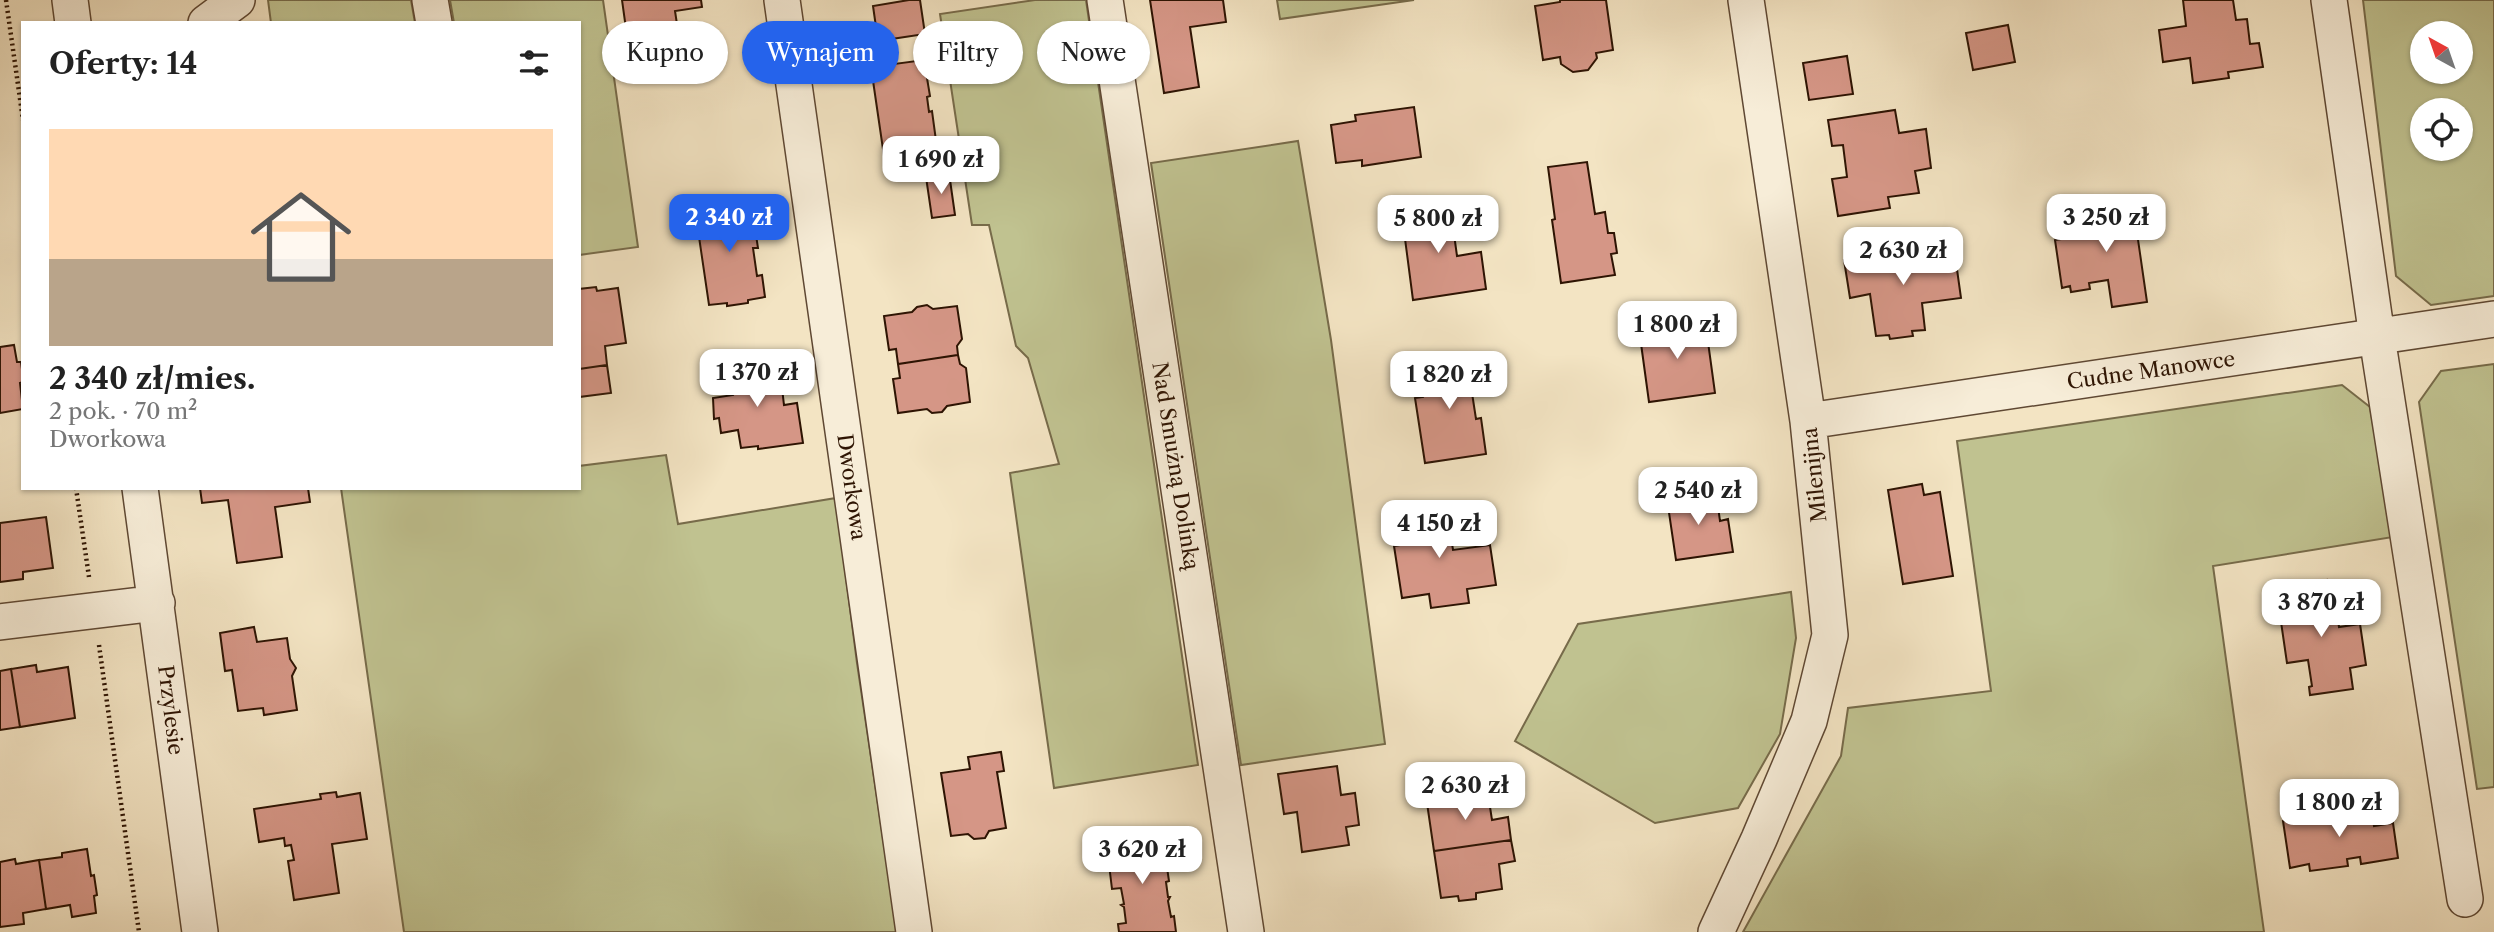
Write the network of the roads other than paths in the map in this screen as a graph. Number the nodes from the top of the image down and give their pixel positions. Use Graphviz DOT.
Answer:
graph roads {
  1 [pos="70,0"];
  2 [pos="237,0"];
  3 [pos="430,0"];
  4 [pos="782,0"];
  5 [pos="1105,0"];
  6 [pos="1746,0"];
  7 [pos="2329,0"];
  8 [pos="73,21"];
  9 [pos="209,21"];
  10 [pos="434,21"];
  11 [pos="2494,319"];
  12 [pos="2377,337"];
  13 [pos="1808,421"];
  14 [pos="140,490"];
  15 [pos="157,603"];
  16 [pos="0,622"];
  17 [pos="2465,899"];
  18 [pos="200,932"];
  19 [pos="914,932"];
  20 [pos="1247,932"];
  21 [pos="1716,932"];
  1 -- 8 [label="street"];
  2 -- 9 [label="street"];
  3 -- 10 [label="street"];
  4 -- 19 [label="street, Dworkowa"];
  5 -- 20 [label="street, Nad Smużną Dolinką"];
  6 -- 13 [label="street, Milenijna"];
  7 -- 12 [label="street"];
  11 -- 12 [label="street, Cudne Manowce"];
  12 -- 13 [label="street, Cudne Manowce"];
  12 -- 17 [label="street"];
  13 -- 21 [label="street, Milenijna"];
  14 -- 15 [label="street, Przylesie"];
  15 -- 16 [label="street"];
  15 -- 18 [label="street, Przylesie"];
}
